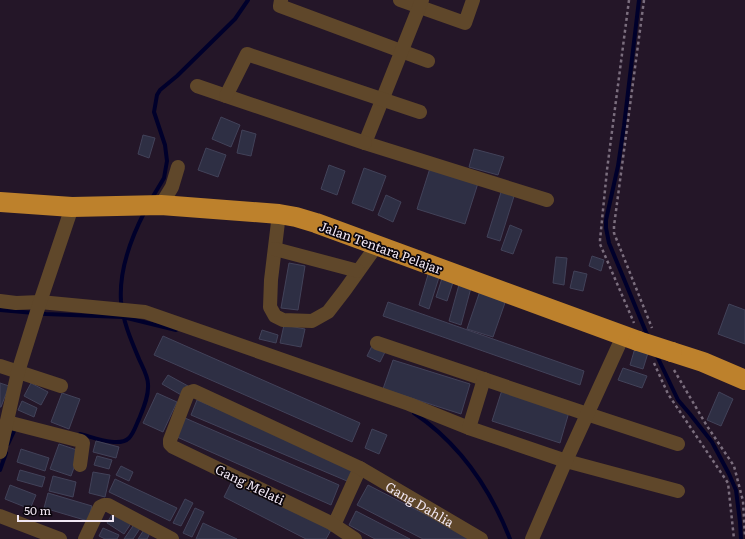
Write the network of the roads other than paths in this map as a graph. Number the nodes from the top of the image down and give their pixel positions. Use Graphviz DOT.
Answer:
graph roads {
  1 [pos="281,0"];
  2 [pos="400,0"];
  3 [pos="473,0"];
  4 [pos="421,4"];
  5 [pos="402,51"];
  6 [pos="428,61"];
  7 [pos="197,86"];
  8 [pos="226,96"];
  9 [pos="383,99"];
  10 [pos="420,112"];
  11 [pos="365,143"];
  12 [pos="178,167"];
  13 [pos="547,200"];
  14 [pos="0,202"];
  15 [pos="152,206"];
  16 [pos="72,207"];
  17 [pos="279,214"];
  18 [pos="377,245"];
  19 [pos="275,249"];
  20 [pos="358,271"];
  21 [pos="0,301"];
  22 [pos="39,306"];
  23 [pos="638,334"];
  24 [pos="378,343"];
  25 [pos="0,366"];
  26 [pos="18,372"];
  27 [pos="484,379"];
  28 [pos="745,380"];
  29 [pos="62,386"];
  30 [pos="587,414"];
  31 [pos="13,424"];
  32 [pos="469,428"];
  33 [pos="170,440"];
  34 [pos="678,444"];
  35 [pos="0,452"];
  36 [pos="566,461"];
  37 [pos="80,465"];
  38 [pos="360,468"];
  39 [pos="678,491"];
  40 [pos="0,516"];
  41 [pos="334,525"];
  42 [pos="60,539"];
  43 [pos="85,539"];
  44 [pos="172,539"];
  45 [pos="355,539"];
  46 [pos="481,539"];
  47 [pos="532,539"];
  1 -- 5 [label="street"];
  2 -- 4 [label="street"];
  3 -- 4 [label="street"];
  4 -- 5 [label="street"];
  5 -- 6 [label="street"];
  5 -- 9 [label="street"];
  7 -- 8 [label="street"];
  8 -- 9 [label="street"];
  8 -- 11 [label="street"];
  9 -- 10 [label="street"];
  9 -- 11 [label="street"];
  11 -- 13 [label="street"];
  12 -- 15 [label="street"];
  14 -- 16 [label="highway, Jalan Tentara Pelajar"];
  15 -- 16 [label="highway, Jalan Tentara Pelajar"];
  15 -- 17 [label="highway, Jalan Tentara Pelajar"];
  16 -- 22 [label="street"];
  17 -- 18 [label="highway, Jalan Tentara Pelajar"];
  17 -- 19 [label="street"];
  18 -- 20 [label="street"];
  18 -- 23 [label="highway, Jalan Tentara Pelajar"];
  19 -- 20 [label="street"];
  19 -- 20 [label="street"];
  21 -- 22 [label="street"];
  22 -- 26 [label="street"];
  22 -- 32 [label="street"];
  23 -- 28 [label="highway, Jalan Tentara Pelajar, bridge"];
  23 -- 30 [label="street"];
  24 -- 27 [label="street"];
  25 -- 26 [label="street"];
  26 -- 29 [label="street"];
  26 -- 31 [label="street"];
  27 -- 30 [label="street"];
  27 -- 32 [label="street"];
  30 -- 34 [label="street"];
  30 -- 36 [label="street"];
  31 -- 35 [label="street"];
  31 -- 37 [label="street"];
  32 -- 36 [label="street"];
  33 -- 38 [label="street, Gang Dahlia"];
  33 -- 41 [label="street, Gang Melati"];
  36 -- 39 [label="street"];
  36 -- 47 [label="street"];
  38 -- 41 [label="street"];
  38 -- 46 [label="street, Gang Dahlia"];
  40 -- 42 [label="street"];
  41 -- 45 [label="street, Gang Melati"];
  43 -- 44 [label="street"];
}
